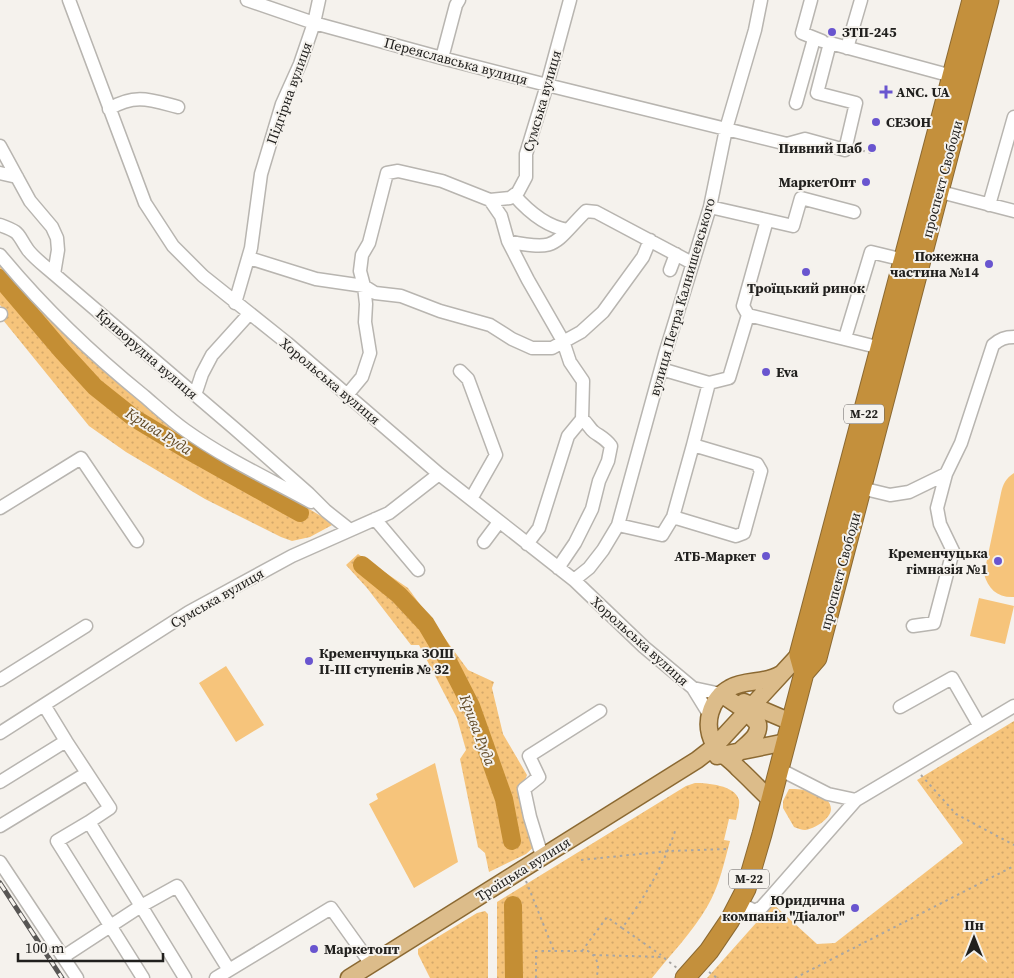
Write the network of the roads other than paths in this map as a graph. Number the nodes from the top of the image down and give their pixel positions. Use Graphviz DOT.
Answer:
graph roads {
  1 [pos="69,0"];
  2 [pos="246,0"];
  3 [pos="319,0"];
  4 [pos="459,0"];
  5 [pos="570,0"];
  6 [pos="811,0"];
  7 [pos="861,0"];
  8 [pos="972,0"];
  9 [pos="988,0"];
  10 [pos="758,3"];
  11 [pos="314,23"];
  12 [pos="814,39"];
  13 [pos="830,43"];
  14 [pos="847,48"];
  15 [pos="442,58"];
  16 [pos="952,76"];
  17 [pos="547,86"];
  18 [pos="796,103"];
  19 [pos="178,107"];
  20 [pos="109,109"];
  21 [pos="1014,117"];
  22 [pos="726,129"];
  23 [pos="0,146"];
  24 [pos="0,173"];
  25 [pos="17,177"];
  26 [pos="931,189"];
  27 [pos="514,195"];
  28 [pos="490,200"];
  29 [pos="989,205"];
  30 [pos="710,207"];
  31 [pos="1014,211"];
  32 [pos="854,212"];
  33 [pos="767,220"];
  34 [pos="1,228"];
  35 [pos="568,230"];
  36 [pos="650,240"];
  37 [pos="508,241"];
  38 [pos="676,254"];
  39 [pos="0,255"];
  40 [pos="249,258"];
  41 [pos="904,260"];
  42 [pos="692,263"];
  43 [pos="670,270"];
  44 [pos="54,274"];
  45 [pos="364,286"];
  46 [pos="235,303"];
  47 [pos="249,314"];
  48 [pos="748,315"];
  49 [pos="1014,337"];
  50 [pos="845,338"];
  51 [pos="563,341"];
  52 [pos="881,348"];
  53 [pos="661,369"];
  54 [pos="460,370"];
  55 [pos="709,383"];
  56 [pos="195,395"];
  57 [pos="347,395"];
  58 [pos="582,419"];
  59 [pos="693,445"];
  60 [pos="439,474"];
  61 [pos="946,474"];
  62 [pos="861,488"];
  63 [pos="471,499"];
  64 [pos="0,508"];
  65 [pos="326,511"];
  66 [pos="673,517"];
  67 [pos="375,519"];
  68 [pos="499,522"];
  69 [pos="618,525"];
  70 [pos="350,530"];
  71 [pos="137,541"];
  72 [pos="484,542"];
  73 [pos="527,544"];
  74 [pos="558,568"];
  75 [pos="418,570"];
  76 [pos="574,580"];
  77 [pos="86,626"];
  78 [pos="913,626"];
  79 [pos="797,666"];
  80 [pos="0,680"];
  81 [pos="693,688"];
  82 [pos="721,694"];
  83 [pos="44,704"];
  84 [pos="1014,706"];
  85 [pos="900,708"];
  86 [pos="600,711"];
  87 [pos="748,713"];
  88 [pos="709,714"];
  89 [pos="791,722"];
  90 [pos="979,726"];
  91 [pos="0,733"];
  92 [pos="66,741"];
  93 [pos="786,742"];
  94 [pos="725,751"];
  95 [pos="779,769"];
  96 [pos="87,773"];
  97 [pos="0,782"];
  98 [pos="771,800"];
  99 [pos="856,800"];
  100 [pos="89,822"];
  101 [pos="0,826"];
  102 [pos="542,856"];
  103 [pos="0,862"];
  104 [pos="739,903"];
  105 [pos="142,906"];
  106 [pos="110,926"];
  107 [pos="63,957"];
  108 [pos="371,964"];
  109 [pos="229,970"];
  110 [pos="686,977"];
  111 [pos="77,978"];
  112 [pos="143,978"];
  113 [pos="185,978"];
  114 [pos="216,978"];
  115 [pos="349,978"];
  1 -- 20 [label="street, Хорольська вулиця"];
  2 -- 11 [label="street, Переяславська вулиця"];
  3 -- 11 [label="street, Підгірна вулиця"];
  4 -- 15 [label="street"];
  5 -- 17 [label="street, Сумська вулиця"];
  6 -- 12 [label="street"];
  7 -- 14 [label="street"];
  8 -- 16 [label="highway, проспект Свободи / М-22"];
  9 -- 26 [label="highway, проспект Свободи / М-22"];
  10 -- 22 [label="street, вулиця Петра Калнишевського"];
  11 -- 15 [label="street, Переяславська вулиця"];
  11 -- 40 [label="street, Підгірна вулиця"];
  12 -- 13 [label="street"];
  12 -- 18 [label="street"];
  13 -- 14 [label="street"];
  13 -- 22 [label="street, Переяславська вулиця"];
  14 -- 16 [label="street"];
  15 -- 17 [label="street, Переяславська вулиця"];
  16 -- 26 [label="highway, проспект Свободи / М-22"];
  17 -- 22 [label="street, Переяславська вулиця"];
  17 -- 27 [label="street, Сумська вулиця"];
  19 -- 20 [label="street"];
  20 -- 46 [label="street, Хорольська вулиця"];
  21 -- 29 [label="street"];
  22 -- 30 [label="street, вулиця Петра Калнишевського"];
  23 -- 25 [label="street"];
  24 -- 25 [label="street"];
  25 -- 44 [label="street"];
  26 -- 29 [label="street"];
  26 -- 41 [label="highway, проспект Свободи / М-22"];
  26 -- 62 [label="highway, проспект Свободи / М-22"];
  27 -- 28 [label="street"];
  27 -- 35 [label="street"];
  28 -- 37 [label="street"];
  28 -- 45 [label="street"];
  29 -- 31 [label="street"];
  30 -- 33 [label="street"];
  30 -- 42 [label="street, вулиця Петра Калнишевського"];
  32 -- 33 [label="street"];
  33 -- 48 [label="street"];
  34 -- 44 [label="street, Криворудна вулиця"];
  35 -- 36 [label="street"];
  35 -- 37 [label="street"];
  36 -- 38 [label="street"];
  36 -- 51 [label="street"];
  37 -- 51 [label="street"];
  38 -- 42 [label="street"];
  38 -- 43 [label="street"];
  39 -- 65 [label="street"];
  40 -- 45 [label="street"];
  40 -- 46 [label="street, Підгірна вулиця"];
  41 -- 50 [label="street"];
  41 -- 52 [label="highway, проспект Свободи / М-22"];
  42 -- 53 [label="street, вулиця Петра Калнишевського"];
  44 -- 56 [label="street, Криворудна вулиця"];
  45 -- 51 [label="street"];
  45 -- 57 [label="street"];
  46 -- 47 [label="street, Хорольська вулиця"];
  47 -- 56 [label="street"];
  47 -- 57 [label="street, Хорольська вулиця"];
  48 -- 50 [label="street"];
  48 -- 55 [label="street"];
  49 -- 61 [label="street"];
  50 -- 52 [label="street"];
  51 -- 58 [label="street"];
  52 -- 79 [label="highway, проспект Свободи / М-22"];
  53 -- 55 [label="street"];
  53 -- 69 [label="street, вулиця Петра Калнишевського"];
  54 -- 63 [label="street"];
  55 -- 59 [label="street"];
  56 -- 65 [label="street, Криворудна вулиця"];
  57 -- 60 [label="street, Хорольська вулиця"];
  58 -- 73 [label="street"];
  58 -- 74 [label="street"];
  59 -- 66 [label="street"];
  59 -- 66 [label="street"];
  60 -- 63 [label="street, Хорольська вулиця"];
  60 -- 67 [label="street, Сумська вулиця"];
  61 -- 62 [label="street"];
  61 -- 78 [label="street"];
  62 -- 79 [label="highway, проспект Свободи / М-22"];
  63 -- 68 [label="street, Хорольська вулиця"];
  64 -- 71 [label="street"];
  65 -- 70 [label="street, Криворудна вулиця"];
  66 -- 69 [label="street"];
  67 -- 70 [label="street, Сумська вулиця"];
  67 -- 75 [label="street"];
  68 -- 72 [label="street"];
  68 -- 73 [label="street, Хорольська вулиця"];
  69 -- 76 [label="street, вулиця Петра Калнишевського"];
  70 -- 83 [label="street, Сумська вулиця"];
  73 -- 74 [label="street, Хорольська вулиця"];
  74 -- 76 [label="street, Хорольська вулиця"];
  76 -- 81 [label="street, Хорольська вулиця"];
  77 -- 80 [label="street"];
  79 -- 82 [label="main road"];
  79 -- 87 [label="main road"];
  79 -- 89 [label="highway, проспект Свободи / М-22"];
  81 -- 82 [label="street"];
  81 -- 88 [label="street"];
  82 -- 87 [label="main road"];
  82 -- 88 [label="main road"];
  83 -- 91 [label="street, Сумська вулиця"];
  83 -- 92 [label="street"];
  84 -- 90 [label="street"];
  85 -- 90 [label="street"];
  86 -- 102 [label="street"];
  87 -- 89 [label="main road"];
  87 -- 94 [label="main road"];
  87 -- 94 [label="main road"];
  88 -- 94 [label="main road"];
  89 -- 93 [label="highway, проспект Свободи / М-22"];
  90 -- 99 [label="street"];
  92 -- 96 [label="street"];
  92 -- 97 [label="street"];
  93 -- 94 [label="main road"];
  93 -- 95 [label="highway, проспект Свободи / М-22"];
  94 -- 98 [label="main road"];
  94 -- 102 [label="main road, Троїцька вулиця"];
  95 -- 98 [label="highway, проспект Свободи / М-22"];
  95 -- 99 [label="street"];
  96 -- 100 [label="street"];
  96 -- 101 [label="street"];
  98 -- 104 [label="highway, проспект Свободи / М-22"];
  99 -- 104 [label="street"];
  100 -- 105 [label="street"];
  100 -- 106 [label="street"];
  102 -- 108 [label="main road, Троїцька вулиця"];
  103 -- 107 [label="street"];
  104 -- 110 [label="highway, проспект Свободи / М-22"];
  105 -- 106 [label="street"];
  105 -- 109 [label="street"];
  105 -- 113 [label="street"];
  106 -- 107 [label="street"];
  106 -- 112 [label="street"];
  107 -- 111 [label="street"];
  108 -- 109 [label="street"];
  108 -- 115 [label="main road, Троїцька вулиця"];
  109 -- 114 [label="street"];
}
